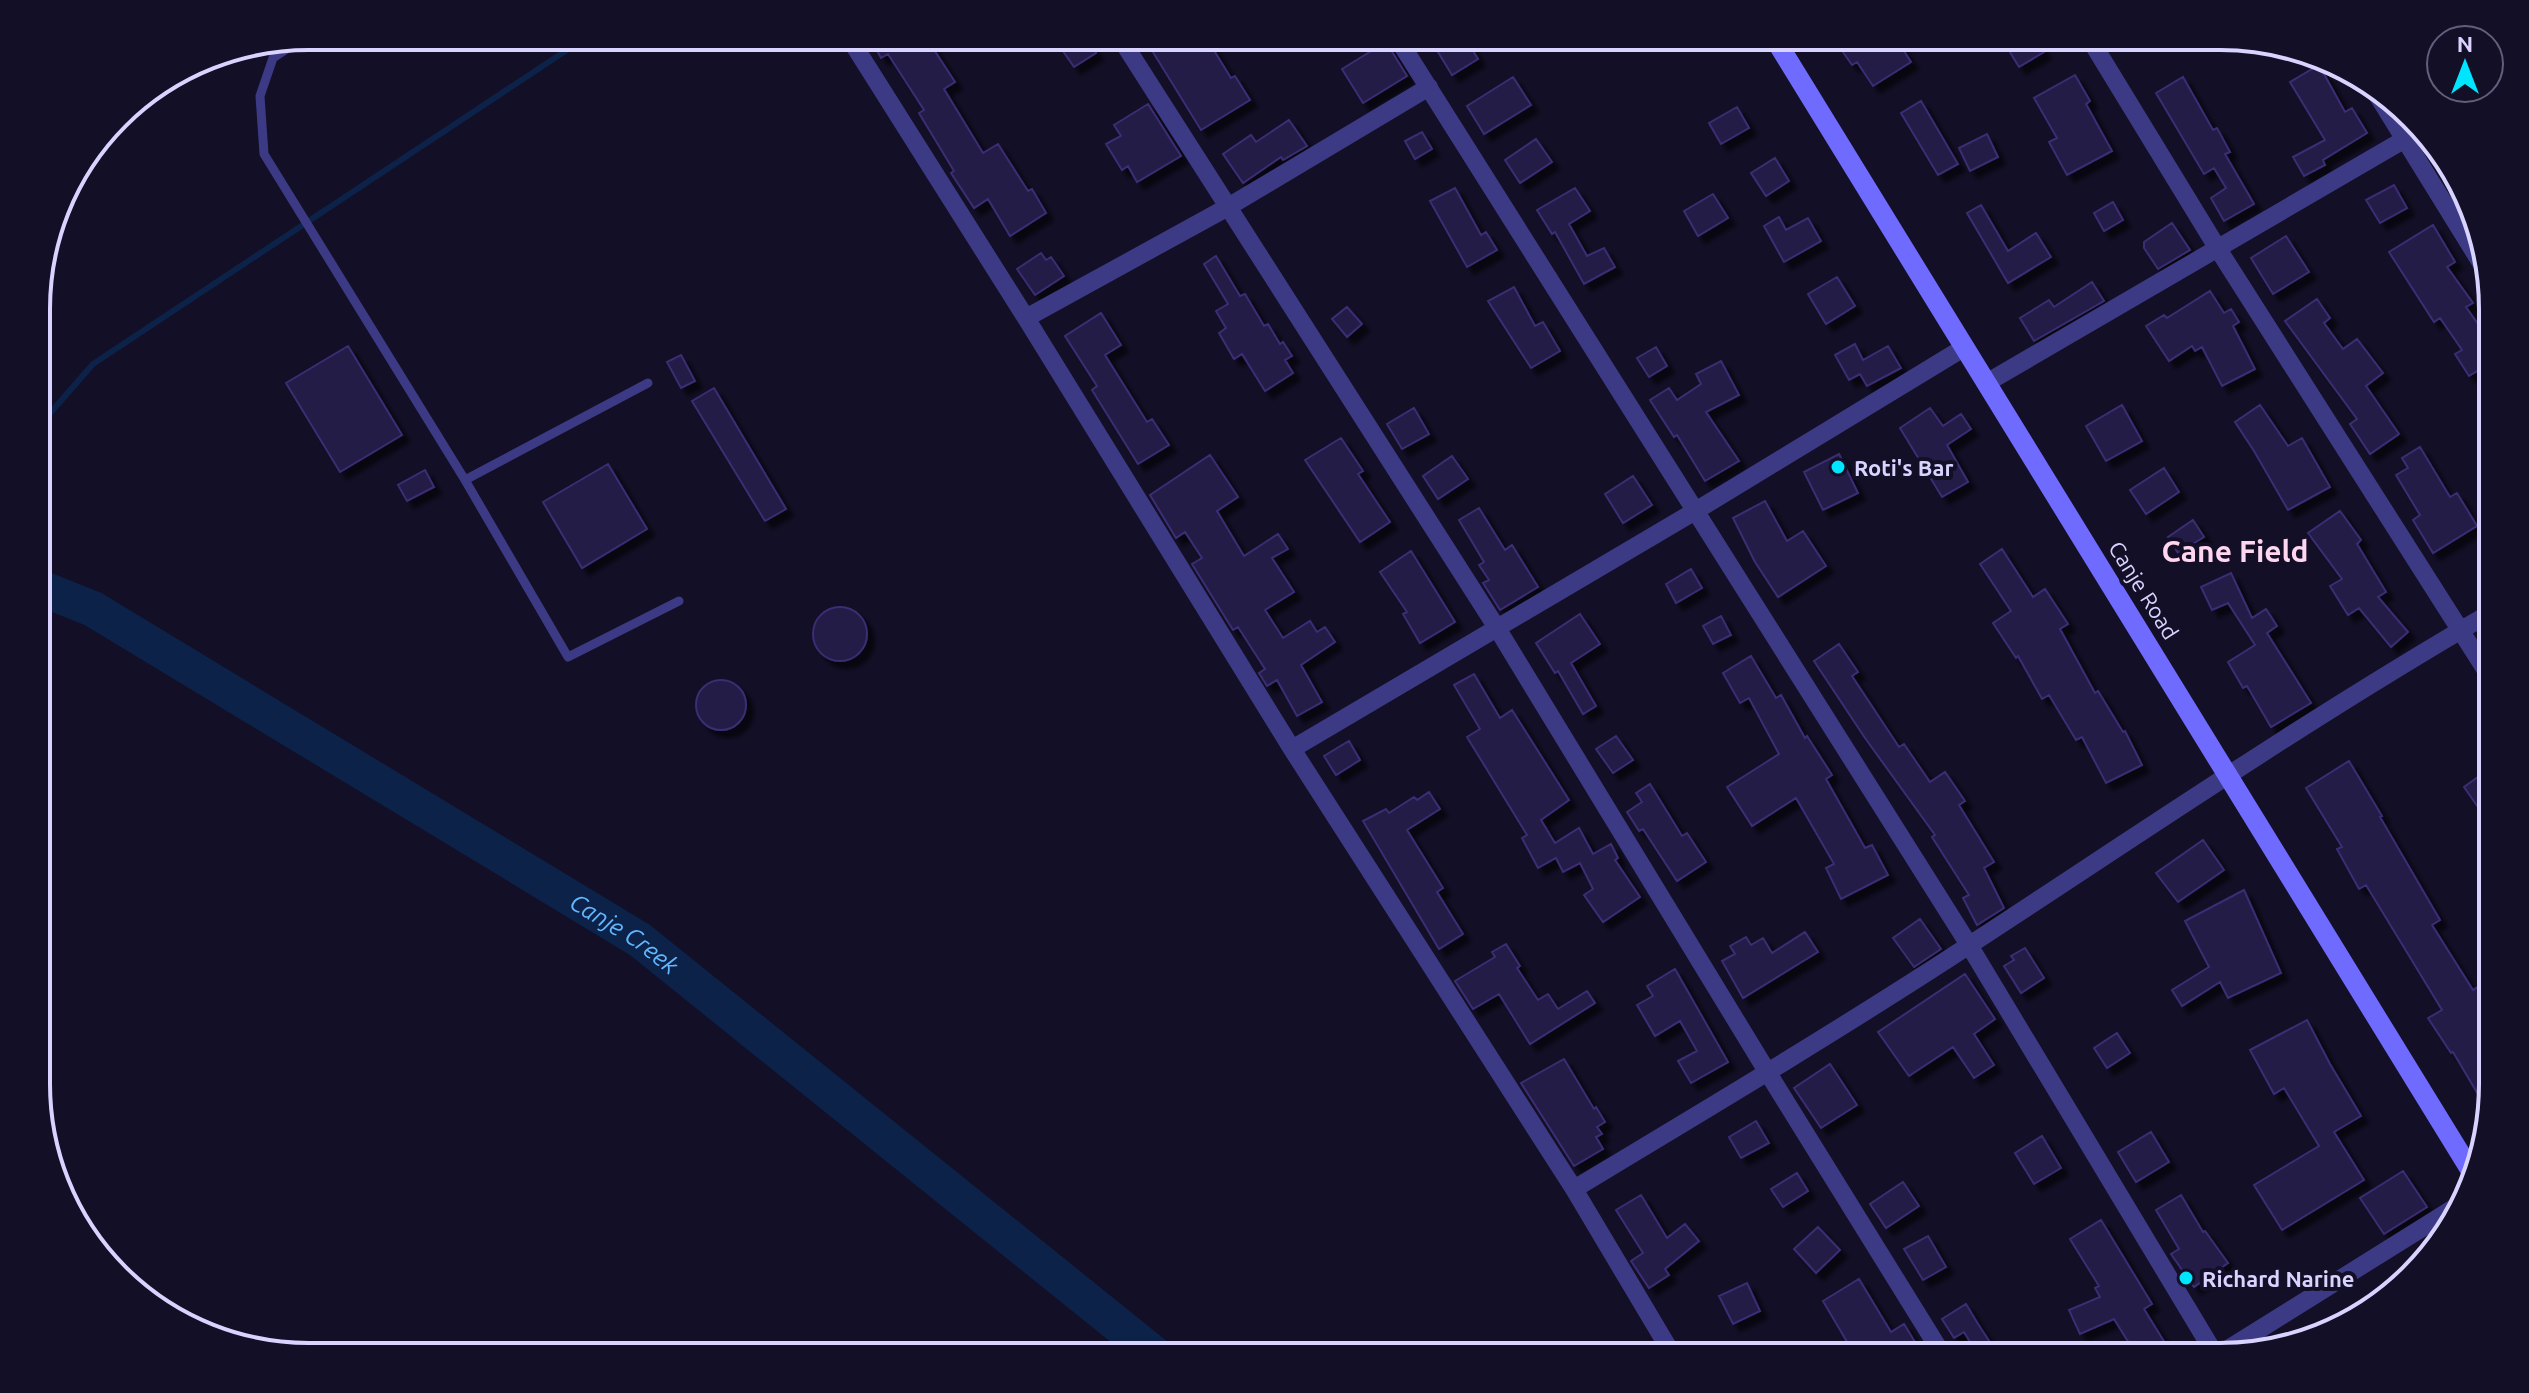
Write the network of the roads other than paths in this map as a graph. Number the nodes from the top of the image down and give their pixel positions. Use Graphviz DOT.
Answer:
graph roads {
  1 [pos="1405,50"];
  2 [pos="1782,50"];
  3 [pos="2097,50"];
  4 [pos="857,51"];
  5 [pos="1128,51"];
  6 [pos="282,52"];
  7 [pos="1429,87"];
  8 [pos="2412,135"];
  9 [pos="2413,137"];
  10 [pos="1228,207"];
  11 [pos="2470,241"];
  12 [pos="2218,249"];
  13 [pos="1026,318"];
  14 [pos="1965,347"];
  15 [pos="1988,382"];
  16 [pos="648,383"];
  17 [pos="465,480"];
  18 [pos="1697,510"];
  19 [pos="679,601"];
  20 [pos="2478,620"];
  21 [pos="1497,628"];
  22 [pos="2462,629"];
  23 [pos="2478,656"];
  24 [pos="1292,749"];
  25 [pos="2228,773"];
  26 [pos="1969,945"];
  27 [pos="1768,1073"];
  28 [pos="2466,1163"];
  29 [pos="1574,1189"];
  30 [pos="2444,1214"];
  31 [pos="1665,1342"];
  32 [pos="1935,1342"];
  33 [pos="2208,1342"];
  34 [pos="2239,1342"];
  1 -- 7 [label="street"];
  2 -- 14 [label="street, Canje Road"];
  3 -- 12 [label="street"];
  4 -- 13 [label="street"];
  5 -- 10 [label="street"];
  6 -- 17 [label="lane"];
  7 -- 10 [label="street"];
  7 -- 18 [label="street"];
  8 -- 12 [label="street"];
  9 -- 11 [label="street"];
  10 -- 13 [label="street"];
  10 -- 21 [label="street"];
  12 -- 15 [label="street"];
  12 -- 22 [label="street"];
  13 -- 24 [label="street"];
  14 -- 15 [label="street, Canje Road"];
  14 -- 18 [label="street"];
  15 -- 25 [label="street, Canje Road"];
  16 -- 17 [label="lane"];
  17 -- 19 [label="lane"];
  18 -- 21 [label="street"];
  18 -- 26 [label="street"];
  20 -- 22 [label="street"];
  21 -- 24 [label="street"];
  21 -- 27 [label="street"];
  22 -- 23 [label="street"];
  22 -- 25 [label="street"];
  24 -- 29 [label="street"];
  25 -- 26 [label="street"];
  25 -- 28 [label="street, Canje Road"];
  26 -- 27 [label="street"];
  26 -- 33 [label="street"];
  27 -- 29 [label="street"];
  27 -- 32 [label="street"];
  29 -- 31 [label="street"];
  30 -- 34 [label="street"];
}
